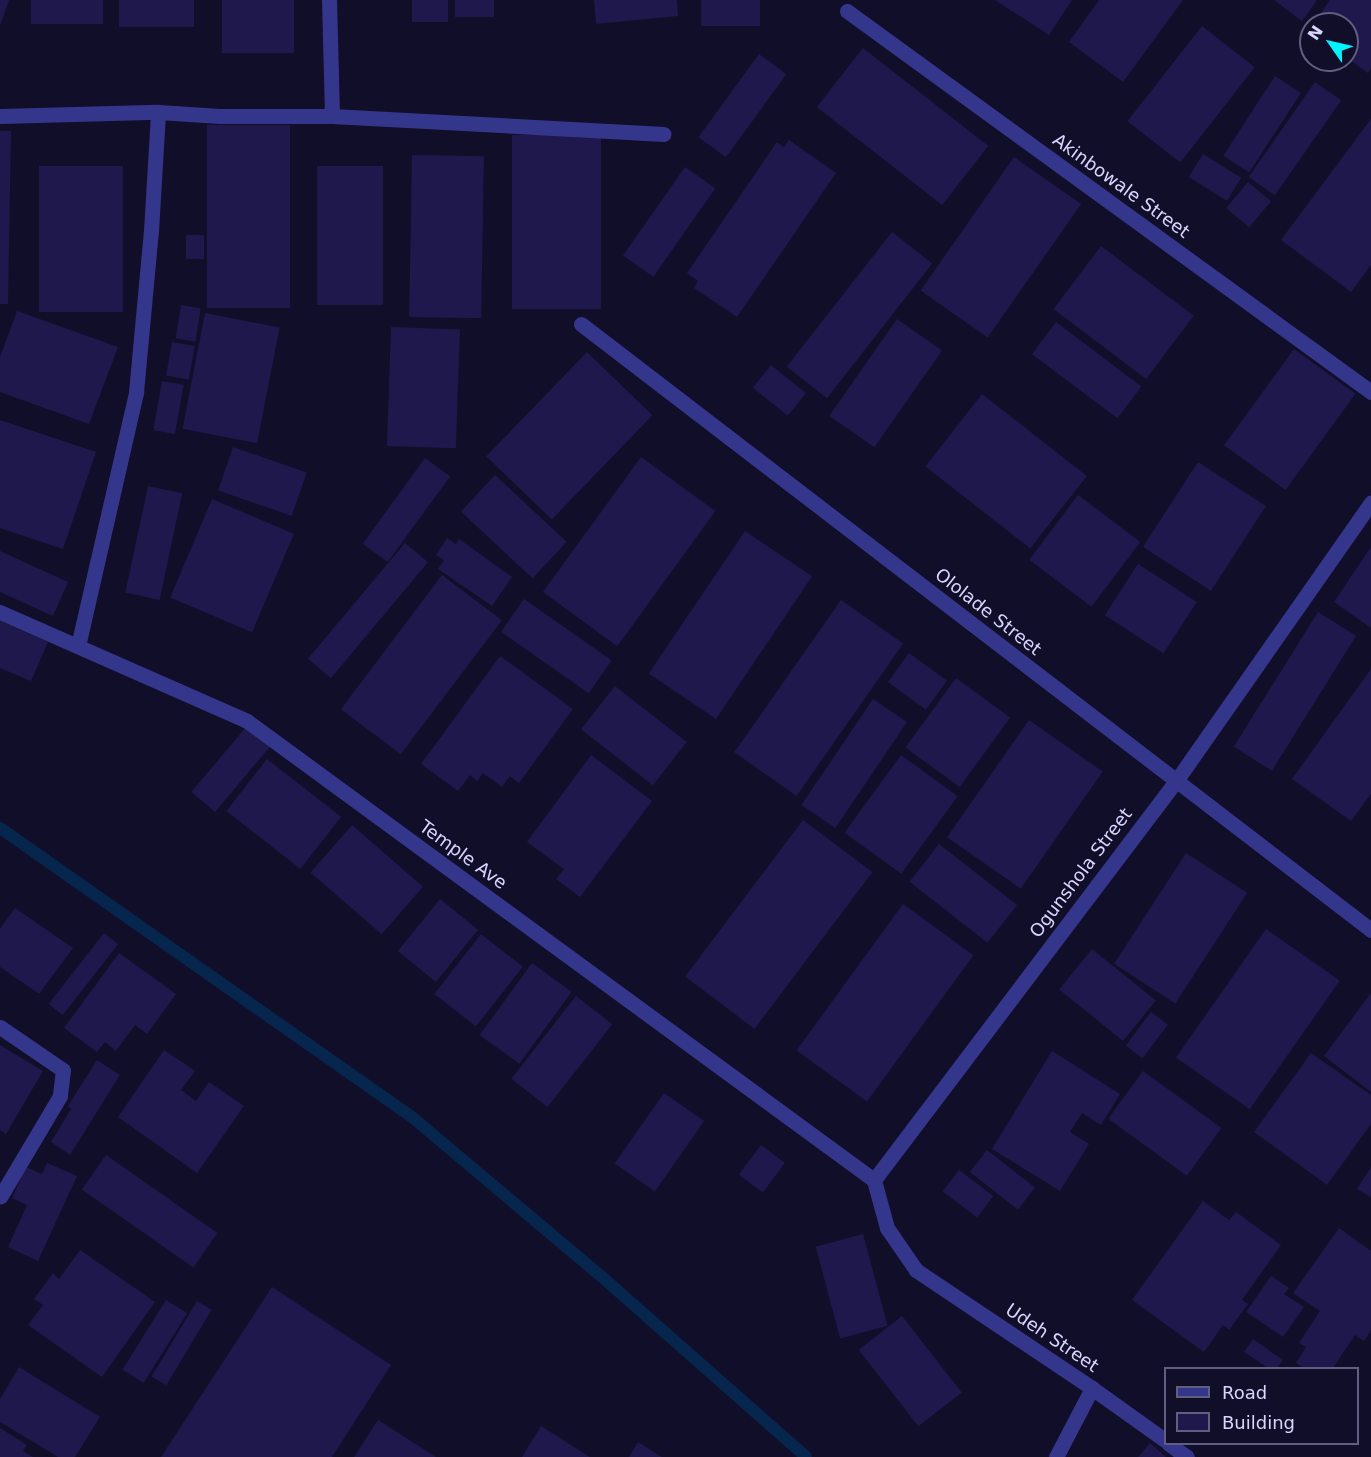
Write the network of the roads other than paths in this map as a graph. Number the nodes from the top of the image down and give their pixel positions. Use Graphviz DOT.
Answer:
graph roads {
  1 [pos="329,0"];
  2 [pos="847,11"];
  3 [pos="158,111"];
  4 [pos="0,116"];
  5 [pos="332,116"];
  6 [pos="664,134"];
  7 [pos="581,324"];
  8 [pos="1371,392"];
  9 [pos="1371,503"];
  10 [pos="0,612"];
  11 [pos="78,646"];
  12 [pos="1176,780"];
  13 [pos="1371,930"];
  14 [pos="0,1027"];
  15 [pos="874,1180"];
  16 [pos="0,1197"];
  17 [pos="1092,1388"];
  18 [pos="1164,1440"];
  19 [pos="1171,1445"];
  20 [pos="1056,1457"];
  21 [pos="1187,1457"];
  1 -- 5 [label="street"];
  2 -- 8 [label="street, Akinbowale Street"];
  3 -- 4 [label="street"];
  3 -- 5 [label="street"];
  3 -- 11 [label="street"];
  5 -- 6 [label="street"];
  7 -- 12 [label="street, Ololade Street"];
  9 -- 12 [label="street, Ogunshola Street"];
  10 -- 11 [label="street, Temple Ave"];
  11 -- 15 [label="street, Temple Ave"];
  12 -- 13 [label="street, Ololade Street"];
  12 -- 15 [label="street, Ogunshola Street"];
  14 -- 16 [label="street"];
  15 -- 17 [label="street, Udeh Street"];
  17 -- 18 [label="street, Udeh Street"];
  17 -- 20 [label="street"];
  19 -- 21 [label="street, Udeh Street"];
}
